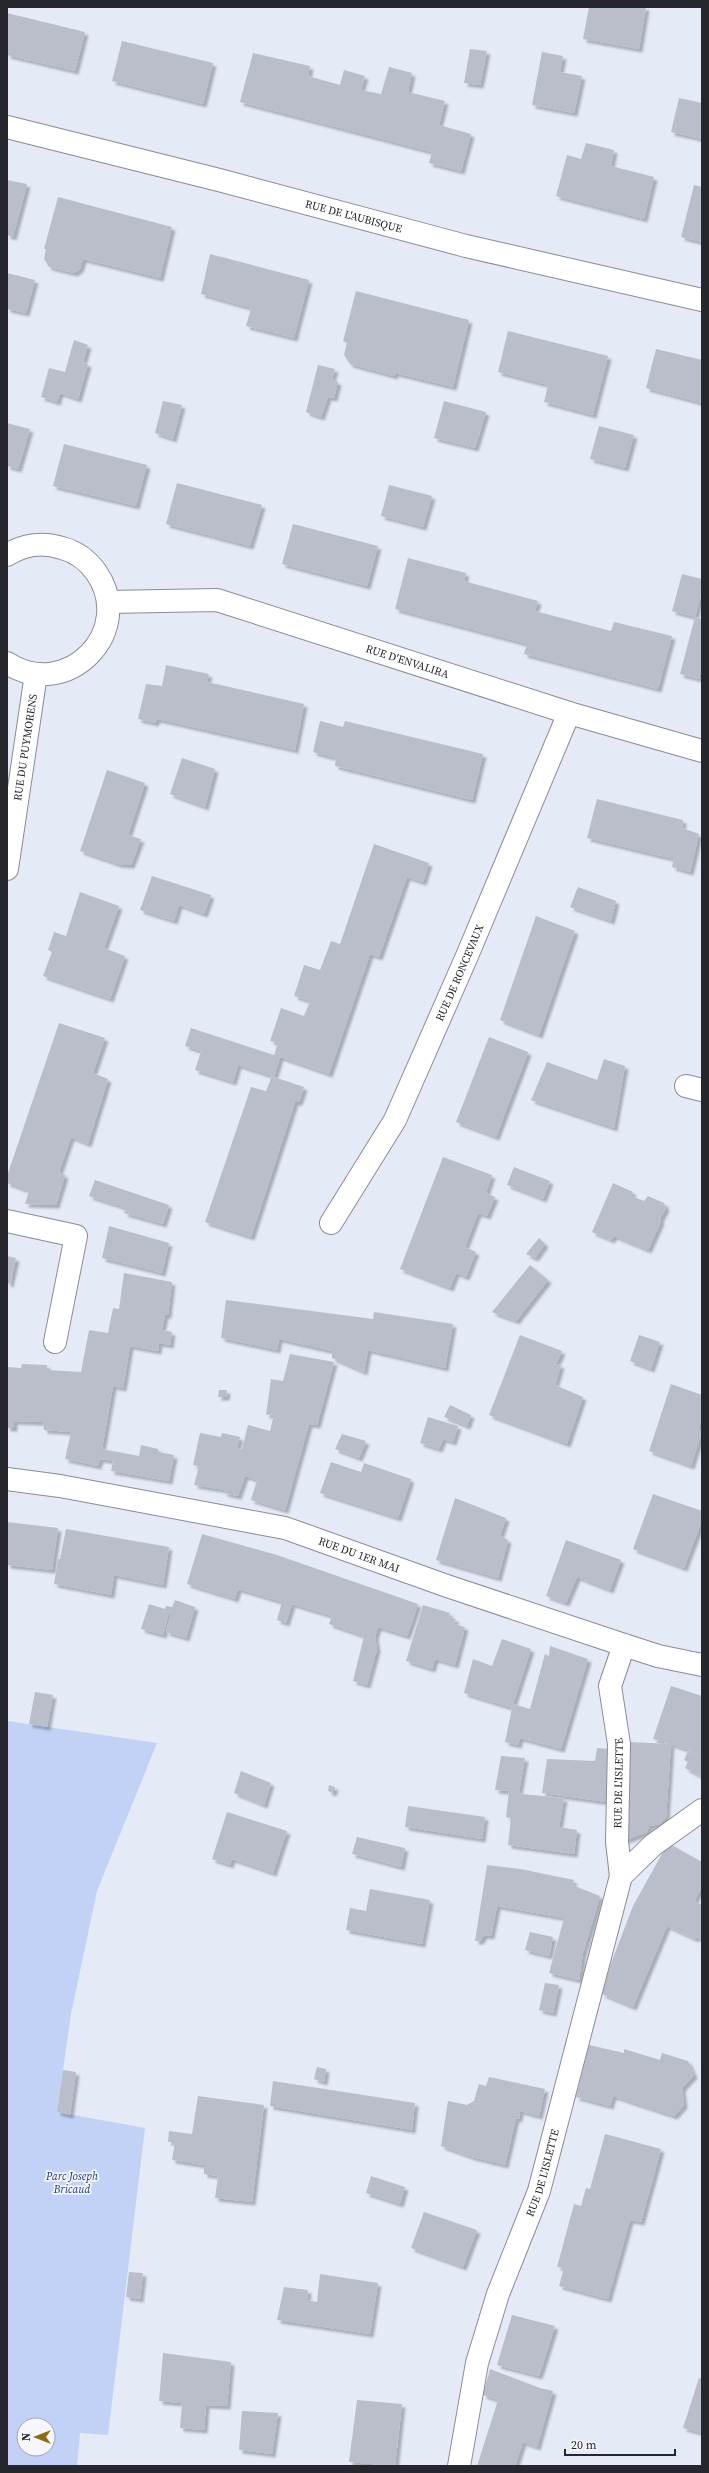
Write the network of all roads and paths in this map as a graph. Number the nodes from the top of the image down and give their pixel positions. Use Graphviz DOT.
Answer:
graph roads {
  1 [pos="7,127"];
  2 [pos="702,300"];
  3 [pos="7,556"];
  4 [pos="108,602"];
  5 [pos="7,663"];
  6 [pos="36,674"];
  7 [pos="569,713"];
  8 [pos="702,751"];
  9 [pos="7,869"];
  10 [pos="7,1221"];
  11 [pos="331,1223"];
  12 [pos="55,1342"];
  13 [pos="7,1479"];
  14 [pos="624,1645"];
  15 [pos="702,1665"];
  16 [pos="702,1810"];
  17 [pos="620,1876"];
  18 [pos="459,2466"];
  1 -- 2 [label="street, RUE DE L'AUBISQUE"];
  3 -- 4 [label="street"];
  4 -- 6 [label="street"];
  4 -- 7 [label="street, RUE D'ENVALIRA"];
  5 -- 6 [label="street"];
  6 -- 9 [label="street, RUE DU PUYMORENS"];
  7 -- 8 [label="street, RUE D'ENVALIRA"];
  7 -- 11 [label="street, RUE DE RONCEVAUX"];
  10 -- 12 [label="street"];
  13 -- 14 [label="street, RUE DU 1ER MAI"];
  14 -- 15 [label="street, RUE DU 1ER MAI"];
  14 -- 17 [label="street, RUE DE L'ISLETTE"];
  16 -- 17 [label="street"];
  17 -- 18 [label="street, RUE DE L'ISLETTE"];
}
